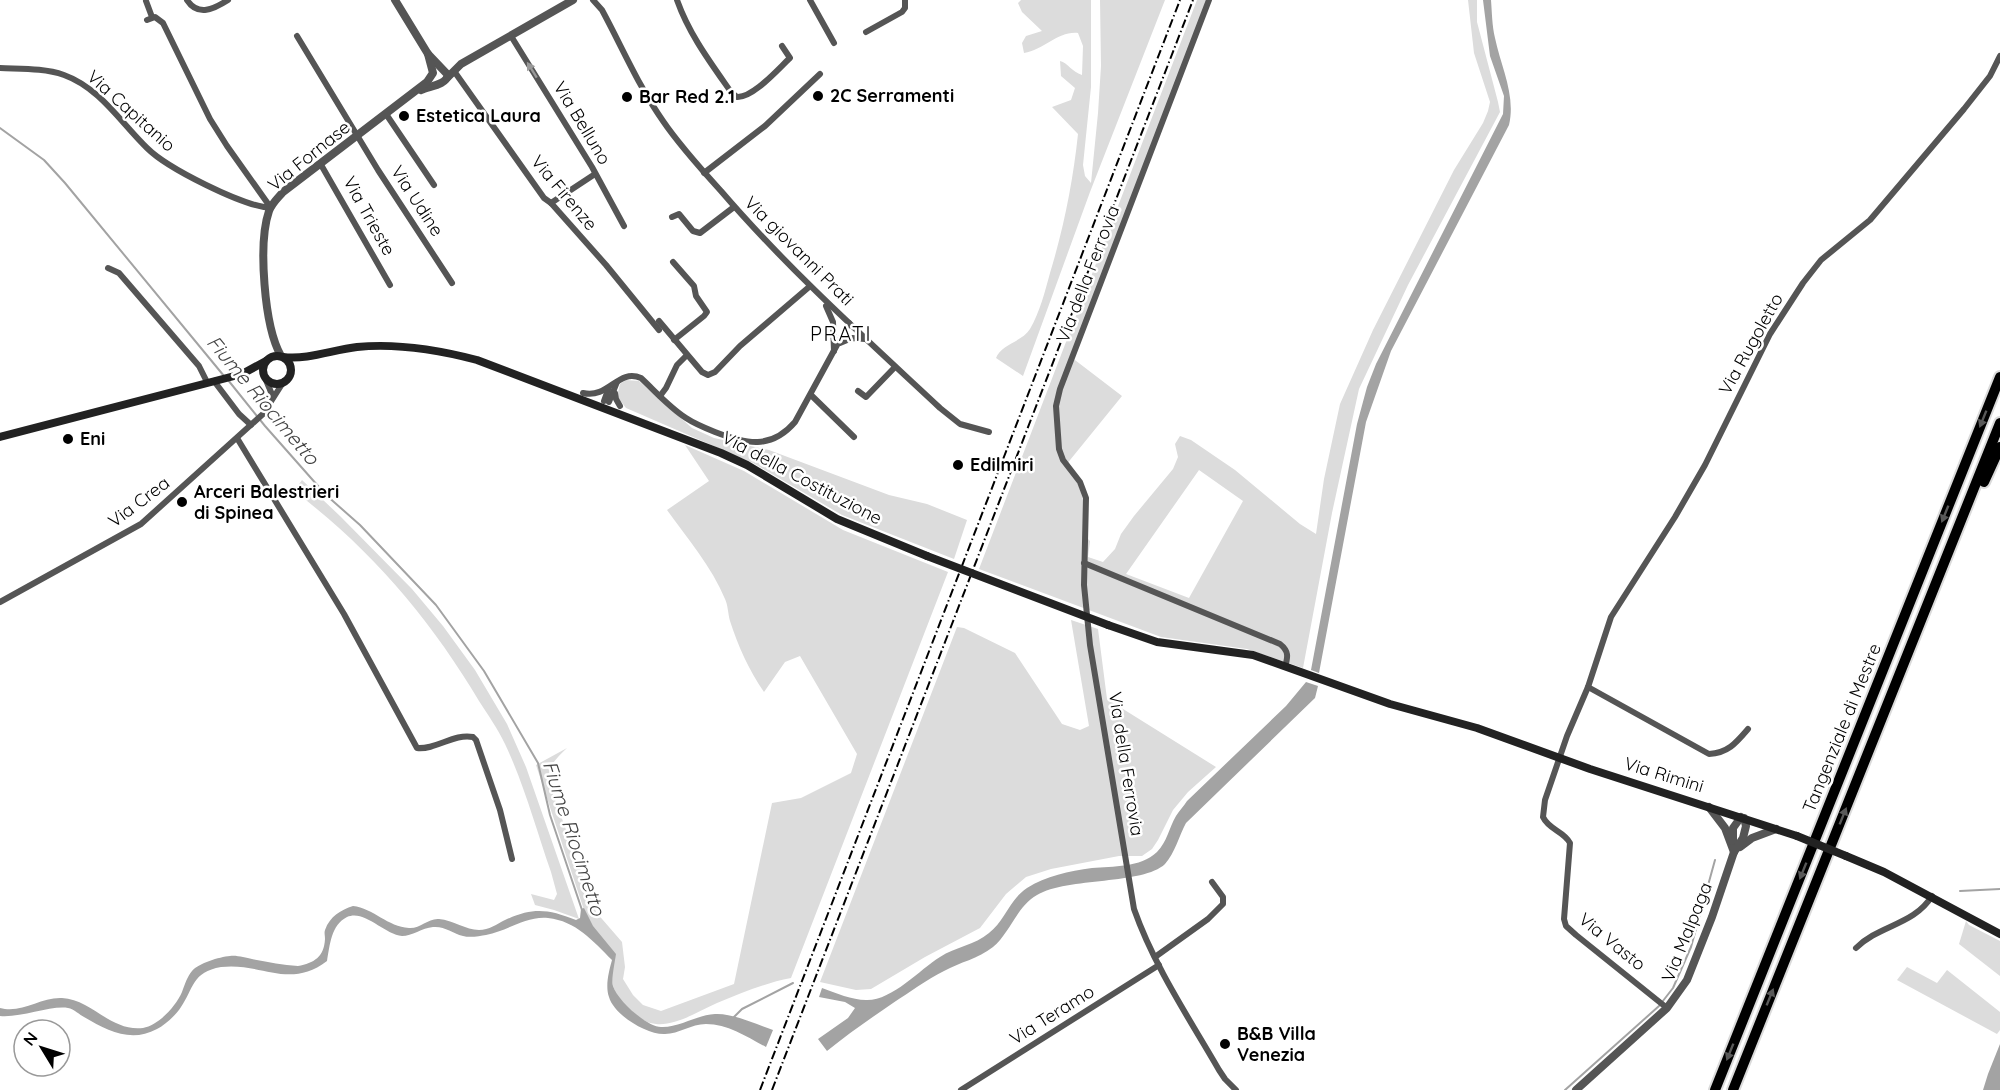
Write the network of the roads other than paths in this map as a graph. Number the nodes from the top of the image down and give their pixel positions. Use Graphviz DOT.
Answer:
graph roads {
  1 [pos="187,0"];
  2 [pos="228,0"];
  3 [pos="395,0"];
  4 [pos="574,0"];
  5 [pos="593,0"];
  6 [pos="599,0"];
  7 [pos="677,0"];
  8 [pos="810,0"];
  9 [pos="905,0"];
  10 [pos="1209,0"];
  11 [pos="146,1"];
  12 [pos="602,10"];
  13 [pos="866,32"];
  14 [pos="297,36"];
  15 [pos="511,36"];
  16 [pos="834,43"];
  17 [pos="782,46"];
  18 [pos="428,54"];
  19 [pos="2000,56"];
  20 [pos="461,64"];
  21 [pos="0,68"];
  22 [pos="442,69"];
  23 [pos="454,71"];
  24 [pos="433,74"];
  25 [pos="820,74"];
  26 [pos="447,78"];
  27 [pos="438,83"];
  28 [pos="414,93"];
  29 [pos="386,114"];
  30 [pos="357,136"];
  31 [pos="320,163"];
  32 [pos="704,173"];
  33 [pos="595,174"];
  34 [pos="434,185"];
  35 [pos="551,203"];
  36 [pos="734,207"];
  37 [pos="271,208"];
  38 [pos="672,217"];
  39 [pos="624,226"];
  40 [pos="673,262"];
  41 [pos="108,268"];
  42 [pos="452,283"];
  43 [pos="390,285"];
  44 [pos="809,287"];
  45 [pos="822,298"];
  46 [pos="659,321"];
  47 [pos="849,323"];
  48 [pos="659,330"];
  49 [pos="274,338"];
  50 [pos="866,339"];
  51 [pos="674,340"];
  52 [pos="837,341"];
  53 [pos="687,355"];
  54 [pos="312,356"];
  55 [pos="282,357"];
  56 [pos="267,359"];
  57 [pos="895,367"];
  58 [pos="242,374"];
  59 [pos="2000,377"];
  60 [pos="265,378"];
  61 [pos="287,378"];
  62 [pos="214,381"];
  63 [pos="541,383"];
  64 [pos="611,390"];
  65 [pos="858,391"];
  66 [pos="583,393"];
  67 [pos="811,395"];
  68 [pos="660,396"];
  69 [pos="273,397"];
  70 [pos="605,404"];
  71 [pos="620,406"];
  72 [pos="2000,423"];
  73 [pos="252,425"];
  74 [pos="664,430"];
  75 [pos="988,432"];
  76 [pos="0,437"];
  77 [pos="854,437"];
  78 [pos="237,438"];
  79 [pos="2000,447"];
  80 [pos="1959,526"];
  81 [pos="1084,563"];
  82 [pos="0,602"];
  83 [pos="1285,667"];
  84 [pos="1305,674"];
  85 [pos="1588,687"];
  86 [pos="1748,729"];
  87 [pos="1559,759"];
  88 [pos="1709,807"];
  89 [pos="1743,817"];
  90 [pos="1776,829"];
  91 [pos="1734,852"];
  92 [pos="512,859"];
  93 [pos="1212,882"];
  94 [pos="1932,896"];
  95 [pos="2000,934"];
  96 [pos="1857,948"];
  97 [pos="1155,957"];
  98 [pos="1159,965"];
  99 [pos="1664,1004"];
  100 [pos="961,1090"];
  101 [pos="1236,1090"];
  102 [pos="1576,1090"];
  103 [pos="1715,1090"];
  104 [pos="1733,1090"];
  1 -- 2 [label="street"];
  3 -- 18 [label="street"];
  4 -- 15 [label="street, Via Fornase"];
  5 -- 12 [label="street"];
  6 -- 12 [label="street"];
  7 -- 17 [label="street"];
  8 -- 16 [label="street"];
  9 -- 13 [label="street"];
  10 -- 81 [label="street, Via della Ferrovia"];
  11 -- 37 [label="street"];
  12 -- 32 [label="street, Via giovanni Prati"];
  14 -- 30 [label="street, Via Udine"];
  15 -- 20 [label="street, Via Fornase"];
  33 -- 15 [label="street, Via Belluno, one-way"];
  18 -- 22 [label="street"];
  18 -- 24 [label="street"];
  19 -- 85 [label="street, Via Rugoletto"];
  20 -- 22 [label="street, Via Fornase"];
  20 -- 23 [label="street, Via Fornase"];
  21 -- 37 [label="street, Via Capitanio"];
  22 -- 24 [label="street, Via Fornase"];
  22 -- 26 [label="street"];
  23 -- 26 [label="street, Via Fornase"];
  23 -- 35 [label="street, Via Firenze"];
  24 -- 27 [label="street"];
  24 -- 28 [label="street, Via Fornase"];
  25 -- 32 [label="street"];
  26 -- 27 [label="street, Via Fornase"];
  27 -- 28 [label="street, Via Fornase"];
  28 -- 29 [label="street, Via Fornase"];
  29 -- 30 [label="street, Via Fornase"];
  29 -- 34 [label="street"];
  30 -- 31 [label="street, Via Fornase"];
  30 -- 42 [label="street, Via Udine"];
  31 -- 37 [label="street, Via Fornase"];
  31 -- 43 [label="street, Via Trieste"];
  32 -- 36 [label="street, Via giovanni Prati"];
  33 -- 35 [label="street"];
  33 -- 39 [label="street, Via Belluno"];
  35 -- 48 [label="street, Via Firenze"];
  36 -- 38 [label="street"];
  36 -- 44 [label="street, Via giovanni Prati"];
  37 -- 49 [label="street, Via Fornase"];
  40 -- 51 [label="street"];
  41 -- 62 [label="street"];
  44 -- 45 [label="street, Via giovanni Prati"];
  44 -- 53 [label="street"];
  45 -- 47 [label="street, Via giovanni Prati"];
  45 -- 52 [label="street"];
  46 -- 51 [label="street"];
  47 -- 50 [label="street, Via giovanni Prati"];
  47 -- 52 [label="street"];
  49 -- 55 [label="street, Via Fornase"];
  49 -- 56 [label="street, Via Fornase"];
  50 -- 52 [label="street"];
  50 -- 57 [label="street, Via giovanni Prati"];
  51 -- 53 [label="street"];
  52 -- 67 [label="street"];
  53 -- 68 [label="street"];
  54 -- 55 [label="main road, Via della Costituzione"];
  54 -- 61 [label="main road, Via della Costituzione"];
  54 -- 63 [label="main road, Via della Costituzione"];
  55 -- 56 [label="main road"];
  55 -- 61 [label="main road"];
  56 -- 58 [label="main road"];
  56 -- 60 [label="main road"];
  57 -- 65 [label="street"];
  57 -- 75 [label="street, Via giovanni Prati"];
  58 -- 60 [label="main road"];
  58 -- 62 [label="main road"];
  59 -- 103 [label="highway, Tangenziale di Mestre, one-way"];
  60 -- 61 [label="main road"];
  60 -- 69 [label="street"];
  61 -- 69 [label="street, Via Crea"];
  62 -- 73 [label="street"];
  62 -- 76 [label="main road"];
  63 -- 66 [label="main road"];
  63 -- 70 [label="main road, Via della Costituzione"];
  64 -- 66 [label="street"];
  64 -- 68 [label="street"];
  64 -- 70 [label="street"];
  64 -- 71 [label="street"];
  67 -- 68 [label="street"];
  67 -- 77 [label="street"];
  69 -- 73 [label="street, Via Crea"];
  70 -- 74 [label="main road, Via della Costituzione"];
  71 -- 74 [label="main road"];
  72 -- 80 [label="highway, Tangenziale di Mestre"];
  73 -- 78 [label="street, Via Crea"];
  74 -- 83 [label="main road, Via della Costituzione, bridge"];
  78 -- 82 [label="street, Via Crea"];
  78 -- 92 [label="street"];
  79 -- 80 [label="highway"];
  104 -- 80 [label="highway, Tangenziale di Mestre, one-way"];
  81 -- 83 [label="street"];
  81 -- 97 [label="street, Via della Ferrovia"];
  83 -- 84 [label="main road, Via della Costituzione"];
  84 -- 87 [label="main road, Via Rimini"];
  85 -- 86 [label="street"];
  85 -- 87 [label="street, Via Rugoletto"];
  87 -- 88 [label="main road, Via Rimini"];
  87 -- 99 [label="street, Via Vasto"];
  88 -- 89 [label="main road, Via Rimini"];
  88 -- 91 [label="street"];
  89 -- 90 [label="main road, Via Rimini"];
  89 -- 91 [label="street"];
  89 -- 91 [label="street"];
  90 -- 91 [label="street"];
  90 -- 94 [label="main road, Via Rimini, bridge"];
  91 -- 99 [label="street, Via Malpaga"];
  93 -- 97 [label="street"];
  94 -- 95 [label="main road, Via Rimini"];
  94 -- 96 [label="street"];
  97 -- 98 [label="street, Via della Ferrovia"];
  98 -- 100 [label="street, Via Teramo"];
  98 -- 101 [label="street, Via della Ferrovia"];
  99 -- 102 [label="street, Via Malpaga"];
}
